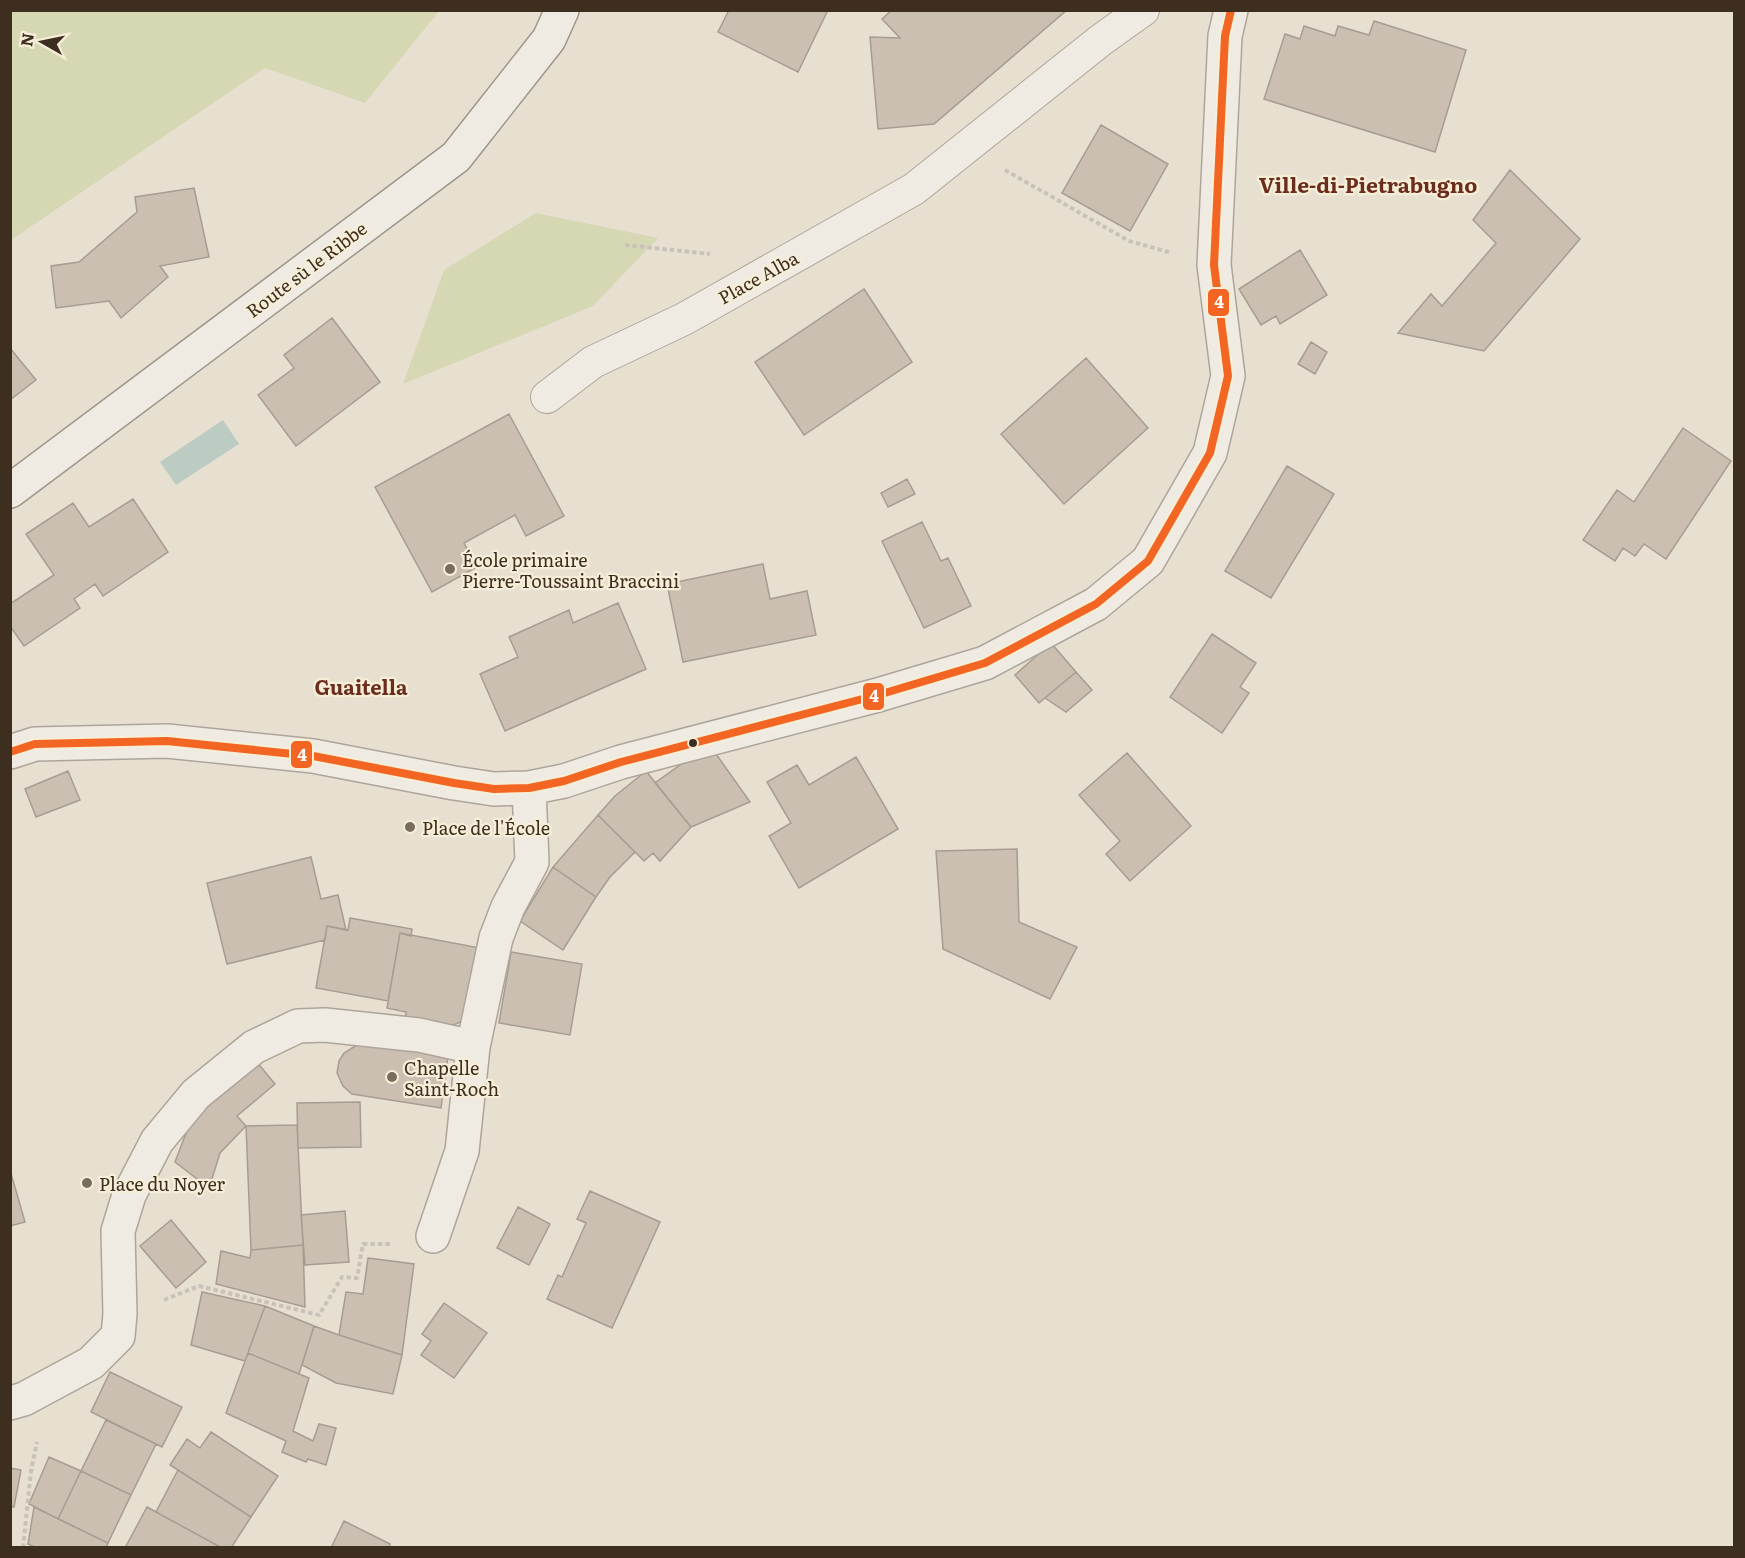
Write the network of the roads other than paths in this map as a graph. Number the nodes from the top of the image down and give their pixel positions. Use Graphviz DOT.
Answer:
graph roads {
  1 [pos="562,10"];
  2 [pos="1143,10"];
  3 [pos="1231,10"];
  4 [pos="547,396"];
  5 [pos="10,490"];
  6 [pos="10,752"];
  7 [pos="529,788"];
  8 [pos="473,1047"];
  9 [pos="433,1236"];
  10 [pos="17,1401"];
  1 -- 5 [label="street, Route sù le Ribbe"];
  2 -- 4 [label="street, Place Alba"];
  3 -- 7 [label="street"];
  6 -- 7 [label="street"];
  7 -- 8 [label="street"];
  8 -- 9 [label="street"];
  8 -- 10 [label="street"];
}
